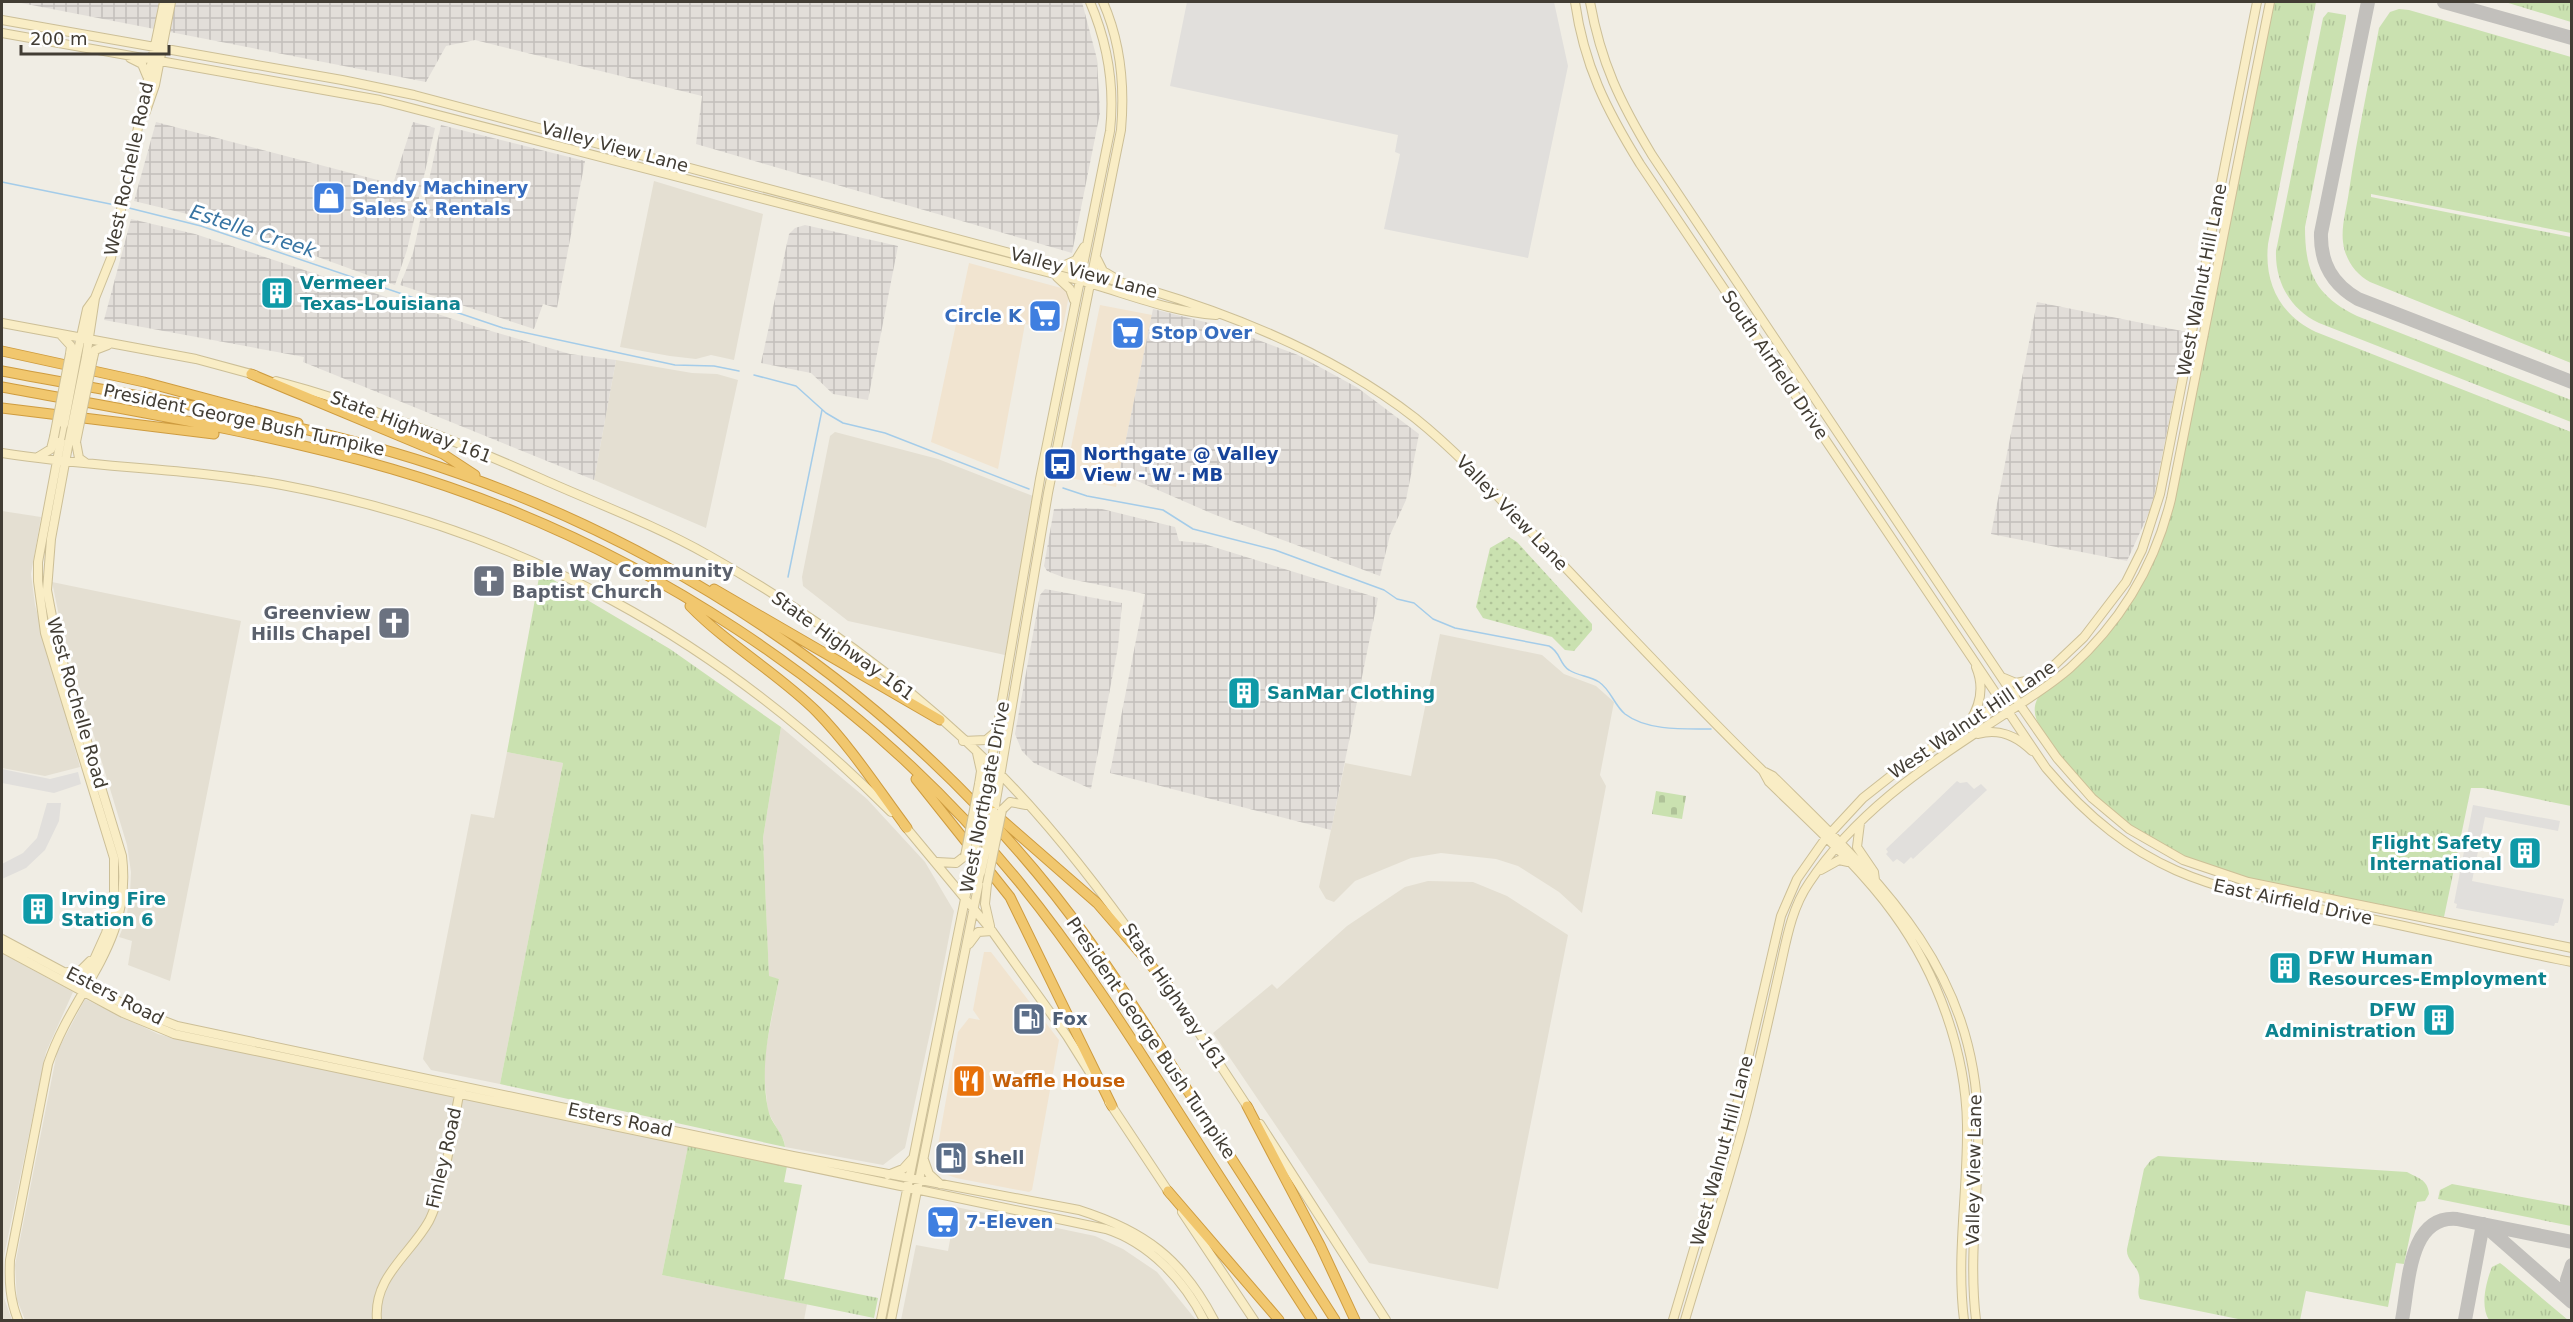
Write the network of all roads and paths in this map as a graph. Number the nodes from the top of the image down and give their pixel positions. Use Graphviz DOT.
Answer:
graph roads {
  1 [pos="164,2"];
  2 [pos="171,2"];
  3 [pos="1090,2"];
  4 [pos="1103,2"];
  5 [pos="1575,2"];
  6 [pos="1590,2"];
  7 [pos="2257,2"];
  8 [pos="2270,2"];
  9 [pos="2,20"];
  10 [pos="13,22"];
  11 [pos="2,33"];
  12 [pos="11,34"];
  13 [pos="2250,40"];
  14 [pos="2261,43"];
  15 [pos="158,48"];
  16 [pos="106,50"];
  17 [pos="156,58"];
  18 [pos="177,62"];
  19 [pos="147,80"];
  20 [pos="155,85"];
  21 [pos="414,95"];
  22 [pos="411,107"];
  23 [pos="1112,107"];
  24 [pos="1123,108"];
  25 [pos="136,138"];
  26 [pos="585,140"];
  27 [pos="582,151"];
  28 [pos="1676,190"];
  29 [pos="1663,199"];
  30 [pos="1088,240"];
  31 [pos="1097,255"];
  32 [pos="1060,266"];
  33 [pos="1054,274"];
  34 [pos="1080,276"];
  35 [pos="1092,279"];
  36 [pos="1124,283"];
  37 [pos="1108,290"];
  38 [pos="95,298"];
  39 [pos="1074,303"];
  40 [pos="1218,315"];
  41 [pos="1082,322"];
  42 [pos="2,323"];
  43 [pos="60,335"];
  44 [pos="80,339"];
  45 [pos="89,340"];
  46 [pos="110,344"];
  47 [pos="2,351"];
  48 [pos="81,356"];
  49 [pos="2,371"];
  50 [pos="251,374"];
  51 [pos="2183,375"];
  52 [pos="2195,378"];
  53 [pos="2,387"];
  54 [pos="2,408"];
  55 [pos="1051,425"];
  56 [pos="1061,427"];
  57 [pos="253,436"];
  58 [pos="342,438"];
  59 [pos="65,440"];
  60 [pos="2,453"];
  61 [pos="38,457"];
  62 [pos="57,460"];
  63 [pos="66,462"];
  64 [pos="88,464"];
  65 [pos="488,483"];
  66 [pos="2142,550"];
  67 [pos="2153,555"];
  68 [pos="678,573"];
  69 [pos="680,596"];
  70 [pos="1973,657"];
  71 [pos="2046,673"];
  72 [pos="2004,678"];
  73 [pos="2037,692"];
  74 [pos="2014,695"];
  75 [pos="2003,701"];
  76 [pos="2020,705"];
  77 [pos="2010,711"];
  78 [pos="940,720"];
  79 [pos="2031,721"];
  80 [pos="1967,725"];
  81 [pos="998,730"];
  82 [pos="1965,740"];
  83 [pos="963,741"];
  84 [pos="977,753"];
  85 [pos="898,757"];
  86 [pos="992,766"];
  87 [pos="2046,768"];
  88 [pos="939,769"];
  89 [pos="1763,771"];
  90 [pos="1001,776"];
  91 [pos="2088,793"];
  92 [pos="2078,804"];
  93 [pos="1030,807"];
  94 [pos="1861,821"];
  95 [pos="1813,826"];
  96 [pos="907,828"];
  97 [pos="1832,833"];
  98 [pos="1825,840"];
  99 [pos="1838,846"];
  100 [pos="1814,854"];
  101 [pos="935,861"];
  102 [pos="1848,862"];
  103 [pos="1811,879"];
  104 [pos="1876,881"];
  105 [pos="966,898"];
  106 [pos="974,909"];
  107 [pos="992,931"];
  108 [pos="2,939"];
  109 [pos="2,948"];
  110 [pos="2571,948"];
  111 [pos="98,950"];
  112 [pos="966,950"];
  113 [pos="20,953"];
  114 [pos="2571,962"];
  115 [pos="65,971"];
  116 [pos="87,982"];
  117 [pos="1168,985"];
  118 [pos="82,991"];
  119 [pos="460,1090"];
  120 [pos="926,1092"];
  121 [pos="935,1094"];
  122 [pos="1112,1106"];
  123 [pos="1247,1106"];
  124 [pos="1729,1137"];
  125 [pos="1738,1140"];
  126 [pos="913,1158"];
  127 [pos="923,1158"];
  128 [pos="887,1175"];
  129 [pos="908,1184"];
  130 [pos="918,1186"];
  131 [pos="944,1186"];
  132 [pos="1168,1191"];
  133 [pos="1702,1224"];
  134 [pos="1713,1228"];
  135 [pos="1145,1243"];
  136 [pos="886,1292"];
  137 [pos="897,1292"];
  138 [pos="18,1320"];
  139 [pos="377,1320"];
  140 [pos="881,1320"];
  141 [pos="891,1320"];
  142 [pos="1204,1320"];
  143 [pos="1214,1320"];
  144 [pos="1254,1320"];
  145 [pos="1279,1320"];
  146 [pos="1312,1320"];
  147 [pos="1335,1320"];
  148 [pos="1355,1320"];
  149 [pos="1386,1320"];
  150 [pos="1673,1320"];
  151 [pos="1685,1320"];
  152 [pos="1964,1320"];
  153 [pos="1976,1320"];
  1 -- 15 [label="main road, West Rochelle Road"];
  2 -- 15 [label="main road, West Rochelle Road"];
  3 -- 23 [label="main road, West Northgate Drive"];
  4 -- 24 [label="main road, West Northgate Drive"];
  5 -- 29 [label="main road, South Airfield Drive"];
  6 -- 28 [label="main road, South Airfield Drive"];
  7 -- 13 [label="main road, West Walnut Hill Lane"];
  8 -- 14 [label="main road, West Walnut Hill Lane"];
  9 -- 10 [label="main road, Valley View Lane"];
  10 -- 12 [label="main road"];
  10 -- 15 [label="main road, Valley View Lane"];
  11 -- 12 [label="main road, Valley View Lane"];
  12 -- 16 [label="main road, Valley View Lane"];
  13 -- 14 [label="main road"];
  13 -- 51 [label="main road, West Walnut Hill Lane"];
  14 -- 52 [label="main road, West Walnut Hill Lane"];
  15 -- 17 [label="main road, West Rochelle Road"];
  15 -- 21 [label="main road, Valley View Lane"];
  16 -- 17 [label="main road, Valley View Lane"];
  16 -- 19 [label="main road"];
  17 -- 18 [label="main road, Valley View Lane"];
  17 -- 19 [label="main road, West Rochelle Road"];
  17 -- 20 [label="main road, West Rochelle Road"];
  18 -- 20 [label="main road"];
  18 -- 22 [label="main road, Valley View Lane"];
  19 -- 25 [label="main road, West Rochelle Road"];
  20 -- 25 [label="main road, West Rochelle Road"];
  21 -- 22 [label="main road"];
  21 -- 26 [label="main road, Valley View Lane"];
  22 -- 27 [label="main road, Valley View Lane"];
  23 -- 24 [label="main road"];
  23 -- 30 [label="main road, West Northgate Drive"];
  24 -- 31 [label="main road, West Northgate Drive"];
  25 -- 38 [label="main road, West Rochelle Road"];
  26 -- 27 [label="main road"];
  26 -- 32 [label="main road, Valley View Lane"];
  27 -- 33 [label="main road, Valley View Lane"];
  28 -- 29 [label="main road"];
  28 -- 72 [label="main road, South Airfield Drive"];
  29 -- 70 [label="main road, South Airfield Drive"];
  30 -- 32 [label="main road"];
  30 -- 34 [label="main road, West Northgate Drive"];
  31 -- 35 [label="main road, West Northgate Drive"];
  31 -- 36 [label="main road"];
  32 -- 34 [label="main road, Valley View Lane"];
  33 -- 34 [label="main road, Valley View Lane"];
  33 -- 39 [label="main road"];
  34 -- 35 [label="main road, Valley View Lane"];
  34 -- 39 [label="main road, West Northgate Drive"];
  35 -- 36 [label="main road, Valley View Lane"];
  35 -- 37 [label="main road, Valley View Lane"];
  35 -- 41 [label="main road, West Northgate Drive"];
  36 -- 40 [label="main road, Valley View Lane"];
  37 -- 40 [label="main road, Valley View Lane"];
  37 -- 41 [label="main road"];
  38 -- 44 [label="main road, West Rochelle Road"];
  38 -- 45 [label="main road, West Rochelle Road"];
  39 -- 55 [label="main road, West Northgate Drive"];
  40 -- 89 [label="main road, Valley View Lane"];
  41 -- 56 [label="main road, West Northgate Drive"];
  42 -- 43 [label="main road, State Highway 161"];
  43 -- 44 [label="main road, State Highway 161"];
  43 -- 48 [label="main road"];
  44 -- 45 [label="main road, State Highway 161"];
  44 -- 48 [label="main road, West Rochelle Road"];
  45 -- 46 [label="main road, State Highway 161"];
  45 -- 48 [label="main road, West Rochelle Road"];
  46 -- 48 [label="main road"];
  46 -- 50 [label="main road, State Highway 161"];
  47 -- 58 [label="highway"];
  48 -- 59 [label="main road, West Rochelle Road, bridge"];
  48 -- 59 [label="main road, bridge"];
  49 -- 58 [label="highway, President George Bush Turnpike"];
  50 -- 65 [label="highway"];
  50 -- 78 [label="main road, State Highway 161"];
  51 -- 52 [label="main road"];
  51 -- 66 [label="main road, West Walnut Hill Lane"];
  52 -- 67 [label="main road, West Walnut Hill Lane"];
  53 -- 57 [label="highway, President George Bush Turnpike"];
  54 -- 57 [label="highway"];
  55 -- 56 [label="main road"];
  55 -- 81 [label="main road, West Northgate Drive"];
  56 -- 90 [label="main road, West Northgate Drive"];
  57 -- 69 [label="highway, President George Bush Turnpike"];
  58 -- 65 [label="highway, President George Bush Turnpike"];
  59 -- 61 [label="main road"];
  59 -- 62 [label="main road, West Rochelle Road"];
  59 -- 63 [label="main road, West Rochelle Road"];
  59 -- 64 [label="main road"];
  60 -- 61 [label="main road"];
  61 -- 62 [label="main road"];
  62 -- 63 [label="main road"];
  62 -- 111 [label="main road, West Rochelle Road"];
  63 -- 64 [label="main road"];
  63 -- 116 [label="main road, West Rochelle Road"];
  64 -- 96 [label="main road"];
  65 -- 68 [label="highway, President George Bush Turnpike"];
  66 -- 67 [label="main road"];
  66 -- 71 [label="main road, West Walnut Hill Lane"];
  67 -- 73 [label="main road, West Walnut Hill Lane"];
  68 -- 78 [label="highway"];
  68 -- 88 [label="highway, President George Bush Turnpike"];
  69 -- 85 [label="highway, President George Bush Turnpike"];
  69 -- 96 [label="highway"];
  70 -- 75 [label="main road, South Airfield Drive"];
  70 -- 80 [label="main road"];
  71 -- 72 [label="main road"];
  71 -- 74 [label="main road, West Walnut Hill Lane"];
  72 -- 74 [label="main road, South Airfield Drive"];
  73 -- 76 [label="main road, West Walnut Hill Lane"];
  73 -- 79 [label="main road"];
  74 -- 75 [label="main road, West Walnut Hill Lane"];
  74 -- 76 [label="main road, South Airfield Drive"];
  75 -- 77 [label="main road, South Airfield Drive"];
  75 -- 80 [label="main road, West Walnut Hill Lane"];
  76 -- 77 [label="main road, West Walnut Hill Lane"];
  76 -- 79 [label="main road, East Airfield Drive"];
  77 -- 82 [label="main road, West Walnut Hill Lane"];
  77 -- 87 [label="main road, East Airfield Drive"];
  78 -- 83 [label="main road, State Highway 161"];
  79 -- 91 [label="main road, East Airfield Drive"];
  80 -- 97 [label="main road, West Walnut Hill Lane"];
  81 -- 83 [label="main road"];
  81 -- 86 [label="main road, West Northgate Drive"];
  82 -- 87 [label="main road"];
  82 -- 94 [label="main road, West Walnut Hill Lane"];
  83 -- 84 [label="main road, State Highway 161"];
  84 -- 86 [label="main road, State Highway 161"];
  84 -- 101 [label="main road, bridge"];
  85 -- 122 [label="highway"];
  85 -- 146 [label="highway, President George Bush Turnpike"];
  86 -- 90 [label="main road, State Highway 161"];
  86 -- 105 [label="main road, West Northgate Drive, bridge"];
  87 -- 92 [label="main road, East Airfield Drive"];
  88 -- 117 [label="highway"];
  88 -- 147 [label="highway, President George Bush Turnpike"];
  89 -- 95 [label="main road, Valley View Lane"];
  89 -- 97 [label="main road, Valley View Lane"];
  90 -- 93 [label="main road, State Highway 161"];
  90 -- 106 [label="main road, West Northgate Drive, bridge"];
  91 -- 92 [label="main road"];
  91 -- 110 [label="main road, East Airfield Drive"];
  92 -- 114 [label="main road, East Airfield Drive"];
  93 -- 107 [label="main road, bridge"];
  93 -- 117 [label="main road, State Highway 161"];
  94 -- 99 [label="main road, West Walnut Hill Lane"];
  94 -- 104 [label="main road"];
  95 -- 98 [label="main road, Valley View Lane"];
  95 -- 100 [label="main road"];
  96 -- 101 [label="main road"];
  97 -- 98 [label="main road, West Walnut Hill Lane"];
  97 -- 99 [label="main road, Valley View Lane"];
  98 -- 99 [label="main road, Valley View Lane"];
  98 -- 100 [label="main road, West Walnut Hill Lane"];
  99 -- 102 [label="main road, Valley View Lane"];
  99 -- 103 [label="main road, West Walnut Hill Lane"];
  99 -- 104 [label="main road, Valley View Lane"];
  100 -- 124 [label="main road, West Walnut Hill Lane"];
  101 -- 105 [label="main road"];
  102 -- 103 [label="main road"];
  102 -- 152 [label="main road, Valley View Lane"];
  103 -- 125 [label="main road, West Walnut Hill Lane"];
  104 -- 153 [label="main road, Valley View Lane"];
  105 -- 106 [label="main road"];
  105 -- 120 [label="main road, West Northgate Drive"];
  106 -- 107 [label="main road"];
  106 -- 112 [label="main road, West Northgate Drive"];
  107 -- 112 [label="main road"];
  107 -- 122 [label="main road"];
  108 -- 113 [label="main road, Esters Road"];
  109 -- 113 [label="main road, Esters Road"];
  111 -- 115 [label="main road"];
  111 -- 116 [label="main road, West Rochelle Road"];
  112 -- 121 [label="main road, West Northgate Drive"];
  113 -- 115 [label="main road, Esters Road"];
  113 -- 118 [label="main road, Esters Road"];
  115 -- 116 [label="main road, Esters Road"];
  116 -- 118 [label="main road, West Rochelle Road"];
  116 -- 119 [label="main road, Esters Road"];
  117 -- 123 [label="main road, State Highway 161"];
  118 -- 119 [label="main road, Esters Road"];
  118 -- 138 [label="main road, West Rochelle Road"];
  119 -- 128 [label="main road, Esters Road"];
  119 -- 129 [label="main road, Esters Road"];
  119 -- 139 [label="main road, Finley Road"];
  120 -- 121 [label="main road"];
  120 -- 126 [label="main road, West Northgate Drive"];
  121 -- 127 [label="main road, West Northgate Drive"];
  122 -- 132 [label="main road"];
  123 -- 148 [label="highway"];
  123 -- 149 [label="main road, State Highway 161"];
  124 -- 125 [label="main road"];
  124 -- 133 [label="main road, West Walnut Hill Lane"];
  125 -- 134 [label="main road, West Walnut Hill Lane"];
  126 -- 128 [label="main road"];
  126 -- 129 [label="main road, West Northgate Drive"];
  127 -- 130 [label="main road, West Northgate Drive"];
  127 -- 131 [label="main road"];
  128 -- 129 [label="main road, Esters Road"];
  129 -- 130 [label="main road, Esters Road"];
  129 -- 136 [label="main road, West Northgate Drive"];
  130 -- 131 [label="main road, Esters Road"];
  130 -- 135 [label="main road, Esters Road"];
  130 -- 137 [label="main road, West Northgate Drive"];
  131 -- 135 [label="main road, Esters Road"];
  132 -- 144 [label="main road"];
  132 -- 145 [label="highway"];
  133 -- 134 [label="main road"];
  133 -- 150 [label="main road, West Walnut Hill Lane"];
  134 -- 151 [label="main road, West Walnut Hill Lane"];
  135 -- 142 [label="main road, Esters Road"];
  135 -- 143 [label="main road, Esters Road"];
  136 -- 137 [label="main road"];
  136 -- 140 [label="main road, West Northgate Drive"];
  137 -- 141 [label="main road, West Northgate Drive"];
}
